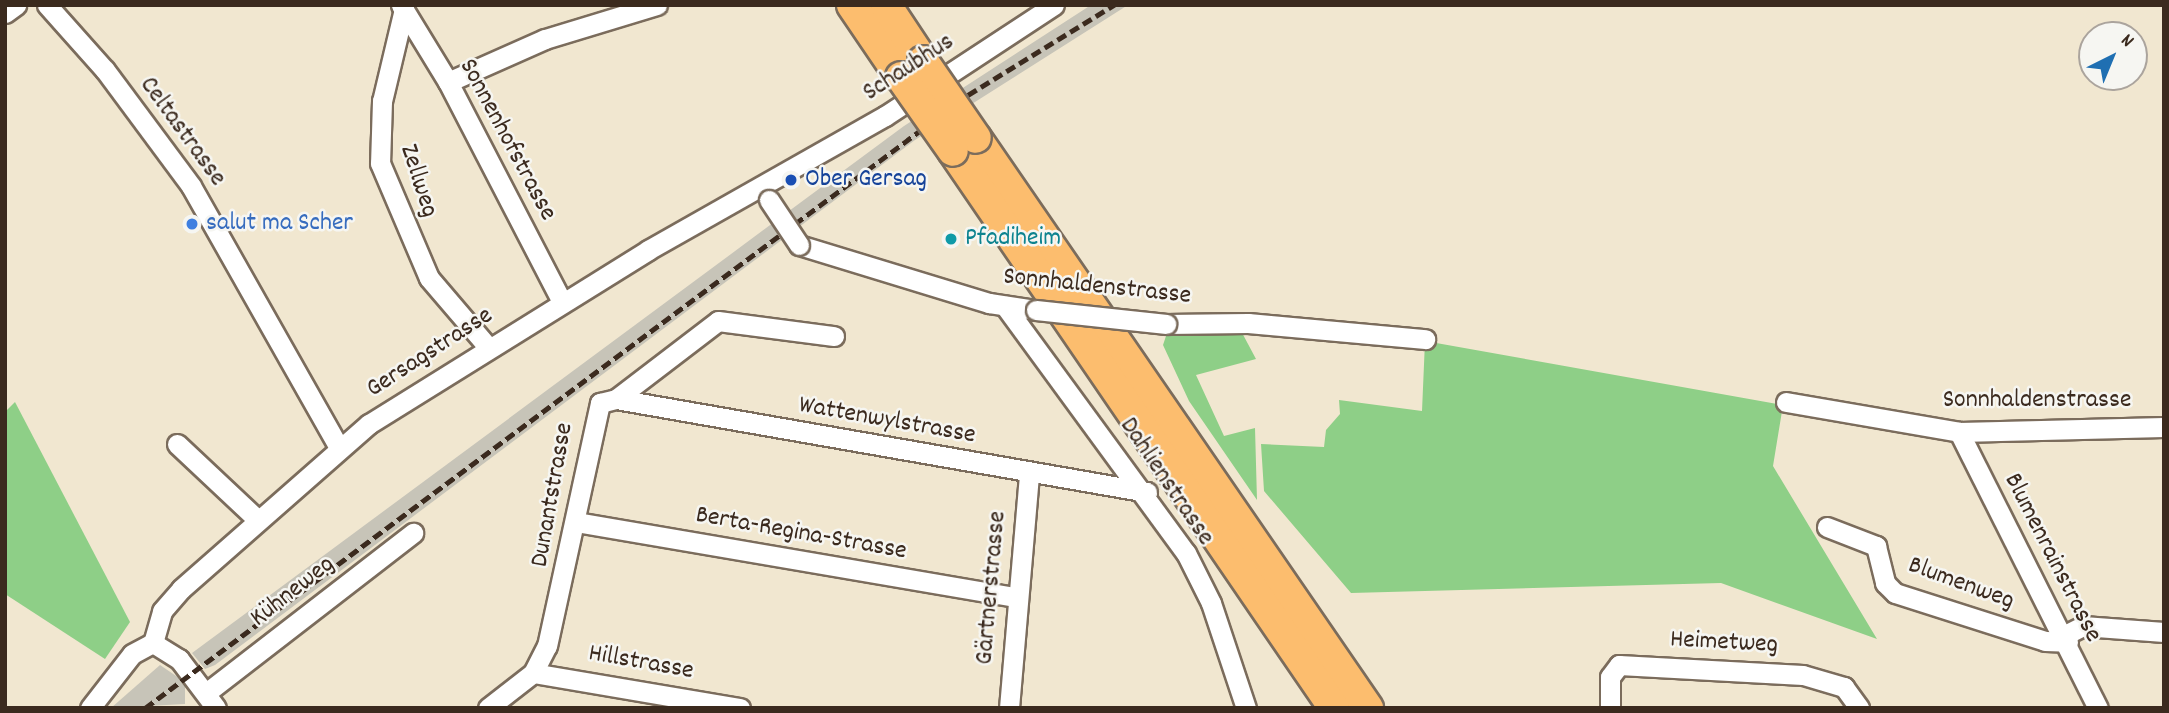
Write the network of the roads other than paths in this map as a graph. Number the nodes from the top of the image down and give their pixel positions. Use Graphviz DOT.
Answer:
graph roads {
  1 [pos="16,5"];
  2 [pos="47,5"];
  3 [pos="657,5"];
  4 [pos="852,5"];
  5 [pos="886,5"];
  6 [pos="1054,5"];
  7 [pos="402,7"];
  8 [pos="5,13"];
  9 [pos="912,69"];
  10 [pos="448,82"];
  11 [pos="964,145"];
  12 [pos="792,172"];
  13 [pos="765,195"];
  14 [pos="562,302"];
  15 [pos="1005,306"];
  16 [pos="834,336"];
  17 [pos="1425,339"];
  18 [pos="488,347"];
  19 [pos="616,399"];
  20 [pos="1786,402"];
  21 [pos="2164,427"];
  22 [pos="1959,432"];
  23 [pos="177,444"];
  24 [pos="339,449"];
  25 [pos="1029,472"];
  26 [pos="1147,492"];
  27 [pos="258,520"];
  28 [pos="576,522"];
  29 [pos="1826,527"];
  30 [pos="413,533"];
  31 [pos="1016,597"];
  32 [pos="2164,632"];
  33 [pos="2066,639"];
  34 [pos="153,643"];
  35 [pos="533,673"];
  36 [pos="211,701"];
  37 [pos="90,708"];
  38 [pos="488,708"];
  39 [pos="740,708"];
  40 [pos="1009,708"];
  41 [pos="1246,708"];
  42 [pos="1334,708"];
  43 [pos="1368,708"];
  44 [pos="1610,708"];
  45 [pos="1859,708"];
  46 [pos="2098,708"];
  1 -- 8 [label="street"];
  2 -- 24 [label="street, Celtastrasse"];
  3 -- 10 [label="street"];
  4 -- 9 [label="highway"];
  5 -- 9 [label="highway"];
  6 -- 12 [label="street, Schaubhus"];
  7 -- 10 [label="street, Sonnenhofstrasse"];
  7 -- 18 [label="street, Zellweg"];
  9 -- 11 [label="highway, bridge"];
  10 -- 14 [label="street, Sonnenhofstrasse"];
  11 -- 42 [label="highway"];
  11 -- 43 [label="highway"];
  12 -- 13 [label="street, Gersagstrasse"];
  13 -- 14 [label="street, Gersagstrasse"];
  13 -- 15 [label="street, Sonnhaldenstrasse, bridge"];
  14 -- 18 [label="street, Gersagstrasse"];
  15 -- 17 [label="street, Sonnhaldenstrasse, bridge"];
  15 -- 26 [label="street, Dahlienstrasse"];
  16 -- 19 [label="street, Dunantstrasse"];
  18 -- 24 [label="street, Gersagstrasse"];
  19 -- 25 [label="street, Wattenwylstrasse"];
  19 -- 28 [label="street, Dunantstrasse"];
  20 -- 22 [label="street, Sonnhaldenstrasse"];
  21 -- 22 [label="street, Sonnhaldenstrasse"];
  22 -- 33 [label="street, Blumenrainstrasse"];
  23 -- 27 [label="street"];
  24 -- 27 [label="street, Gersagstrasse"];
  25 -- 26 [label="street, Wattenwylstrasse"];
  25 -- 31 [label="street, Gärtnerstrasse"];
  26 -- 41 [label="street, Dahlienstrasse"];
  27 -- 34 [label="street, Gersagstrasse"];
  28 -- 31 [label="street, Berta-Regina-Strasse"];
  28 -- 35 [label="street, Dunantstrasse"];
  29 -- 33 [label="street, Blumenweg"];
  30 -- 36 [label="street, Kühneweg"];
  31 -- 40 [label="street, Gärtnerstrasse"];
  32 -- 33 [label="street"];
  33 -- 46 [label="street, Blumenrainstrasse"];
  34 -- 36 [label="street"];
  34 -- 37 [label="street"];
  35 -- 38 [label="street, Dunantstrasse"];
  35 -- 39 [label="street, Hillstrasse"];
  44 -- 45 [label="street, Heimetweg"];
}
